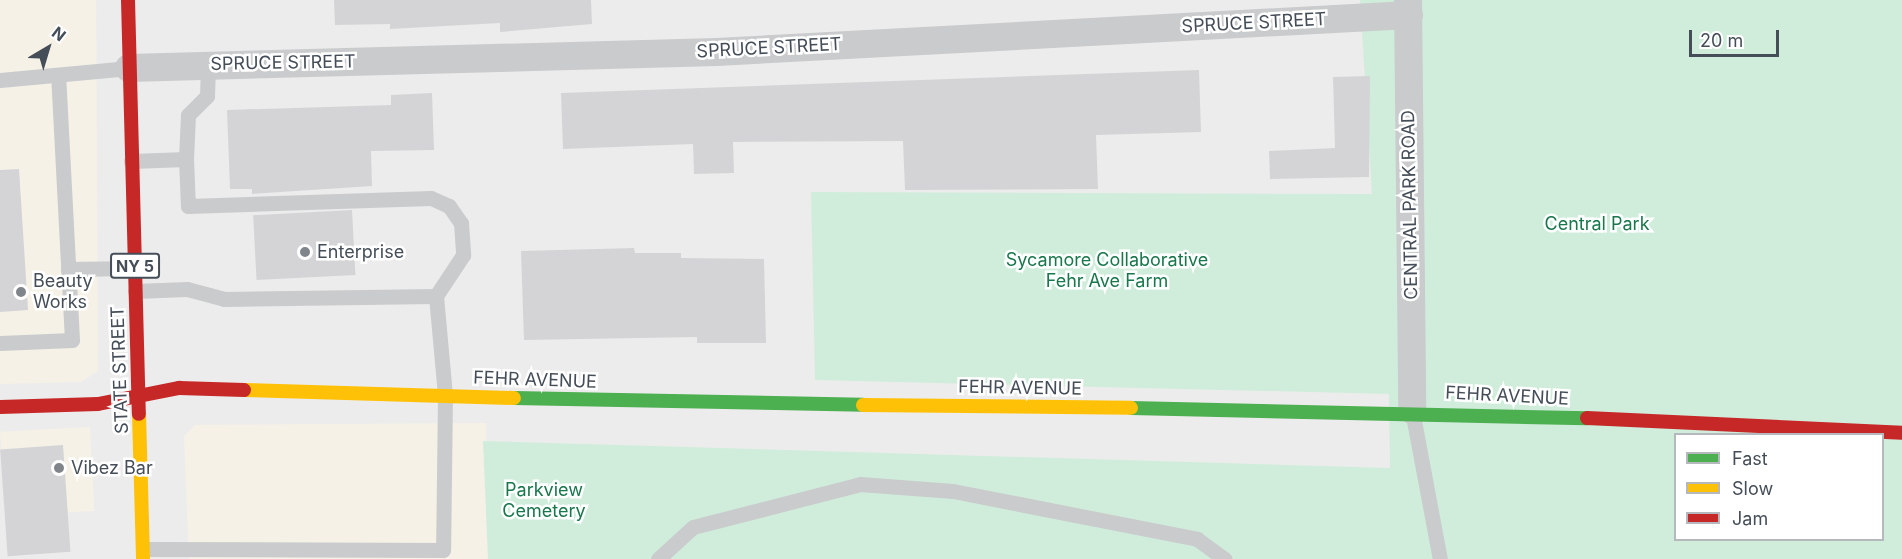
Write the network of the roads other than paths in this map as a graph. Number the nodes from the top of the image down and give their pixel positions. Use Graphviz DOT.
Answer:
graph roads {
  1 [pos="128,0"];
  2 [pos="1408,8"];
  3 [pos="208,65"];
  4 [pos="129,68"];
  5 [pos="58,75"];
  6 [pos="0,80"];
  7 [pos="186,159"];
  8 [pos="131,161"];
  9 [pos="135,268"];
  10 [pos="68,269"];
  11 [pos="135,291"];
  12 [pos="436,296"];
  13 [pos="0,343"];
  14 [pos="445,395"];
  15 [pos="138,396"];
  16 [pos="0,407"];
  17 [pos="1412,410"];
  18 [pos="1902,433"];
  19 [pos="143,554"];
  20 [pos="658,559"];
  21 [pos="1226,559"];
  22 [pos="1440,559"];
  1 -- 4 [label="street, STATE STREET / NY 5"];
  2 -- 3 [label="street, SPRUCE STREET"];
  2 -- 17 [label="street, CENTRAL PARK ROAD"];
  3 -- 4 [label="street, SPRUCE STREET"];
  3 -- 7 [label="lane"];
  4 -- 5 [label="lane"];
  4 -- 8 [label="street, STATE STREET / NY 5"];
  5 -- 6 [label="lane"];
  5 -- 10 [label="lane"];
  7 -- 8 [label="lane"];
  7 -- 12 [label="lane"];
  8 -- 9 [label="street, STATE STREET / NY 5"];
  9 -- 10 [label="lane"];
  9 -- 11 [label="street, STATE STREET / NY 5"];
  10 -- 13 [label="lane"];
  11 -- 12 [label="lane"];
  11 -- 15 [label="street, STATE STREET / NY 5"];
  12 -- 14 [label="lane"];
  14 -- 15 [label="street, FEHR AVENUE"];
  14 -- 17 [label="street, FEHR AVENUE"];
  14 -- 19 [label="lane"];
  15 -- 16 [label="street, FEHR AVENUE"];
  15 -- 19 [label="street, STATE STREET / NY 5"];
  17 -- 18 [label="street, FEHR AVENUE"];
  17 -- 22 [label="lane"];
  20 -- 21 [label="lane"];
}
